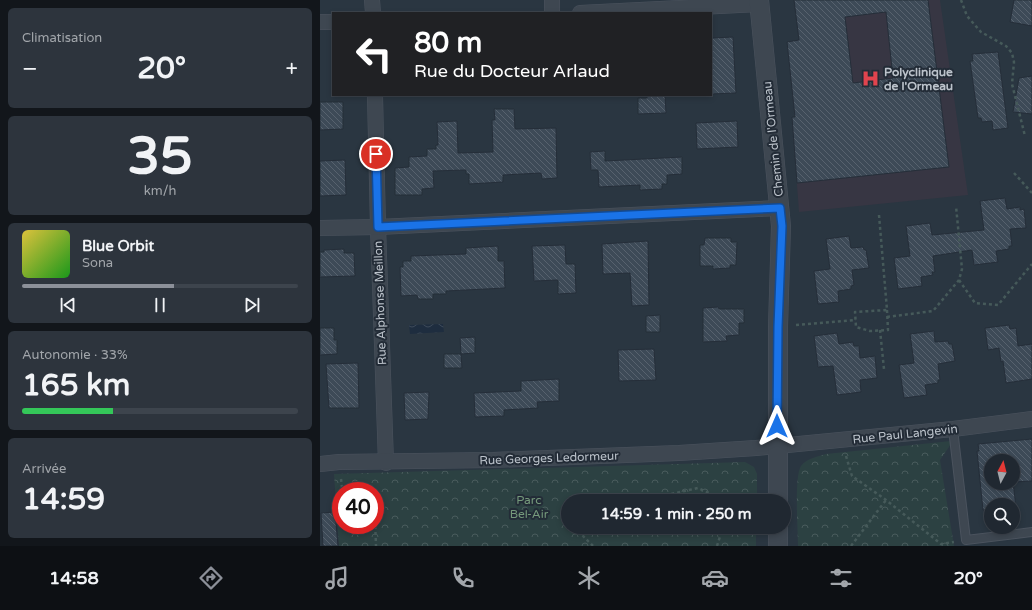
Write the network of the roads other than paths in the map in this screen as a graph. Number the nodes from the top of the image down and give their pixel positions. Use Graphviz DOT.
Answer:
graph roads {
  1 [pos="372,0"];
  2 [pos="552,0"];
  3 [pos="759,2"];
  4 [pos="373,12"];
  5 [pos="552,12"];
  6 [pos="596,12"];
  7 [pos="320,22"];
  8 [pos="332,22"];
  9 [pos="375,96"];
  10 [pos="780,208"];
  11 [pos="378,227"];
  12 [pos="320,228"];
  13 [pos="1032,419"];
  14 [pos="953,429"];
  15 [pos="777,446"];
  16 [pos="386,463"];
  17 [pos="320,464"];
  18 [pos="778,494"];
  19 [pos="1032,532"];
  20 [pos="778,534"];
  21 [pos="778,546"];
  1 -- 4 [label="street"];
  2 -- 5 [label="street"];
  3 -- 6 [label="street"];
  3 -- 10 [label="street, Chemin de l'Ormeau"];
  7 -- 8 [label="street"];
  9 -- 11 [label="street, Rue Alphonse Meillon"];
  10 -- 11 [label="street"];
  10 -- 15 [label="street, Chemin de l'Ormeau"];
  11 -- 12 [label="street"];
  11 -- 16 [label="street, Rue Alphonse Meillon"];
  13 -- 14 [label="street, Rue Paul Langevin"];
  14 -- 15 [label="street, Rue Paul Langevin"];
  14 -- 19 [label="lane"];
  15 -- 16 [label="street, Rue Georges Ledormeur"];
  15 -- 18 [label="street, Chemin de l'Ormeau"];
  16 -- 17 [label="street, Rue Georges Ledormeur"];
  20 -- 21 [label="street"];
}
